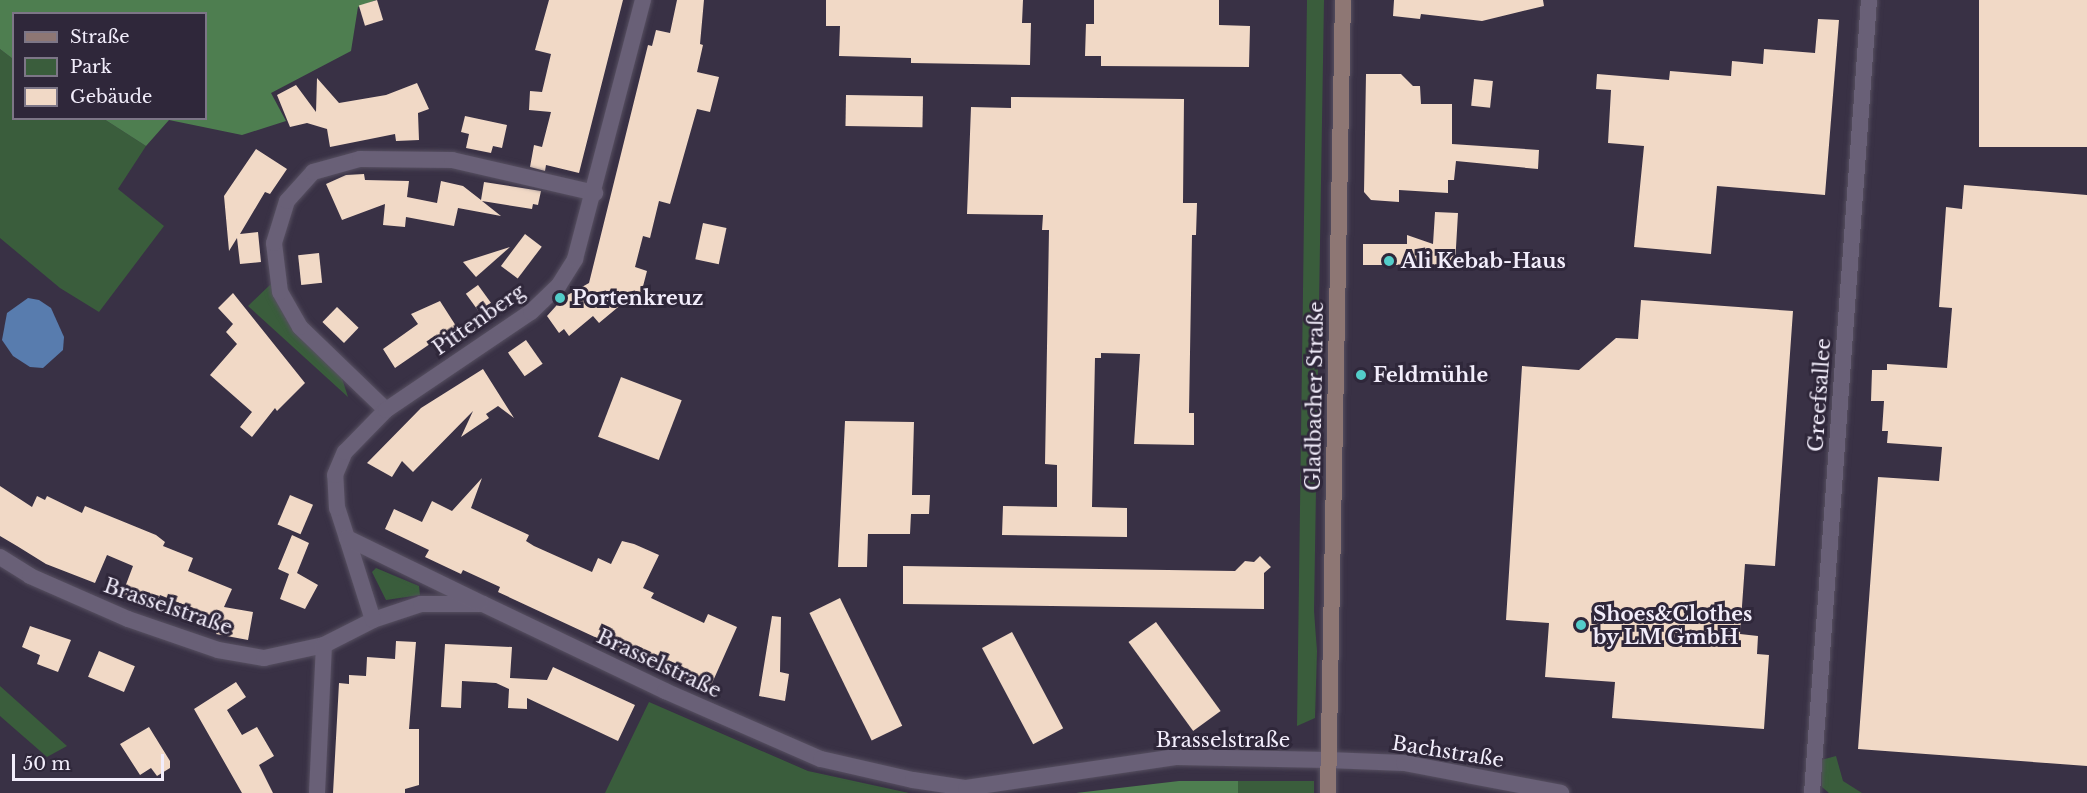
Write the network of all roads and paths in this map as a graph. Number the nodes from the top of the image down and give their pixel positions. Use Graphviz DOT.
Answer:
graph roads {
  1 [pos="643,0"];
  2 [pos="1343,0"];
  3 [pos="1869,0"];
  4 [pos="595,193"];
  5 [pos="386,410"];
  6 [pos="347,538"];
  7 [pos="0,556"];
  8 [pos="483,604"];
  9 [pos="373,620"];
  10 [pos="324,645"];
  11 [pos="1328,760"];
  12 [pos="317,793"];
  13 [pos="1328,793"];
  14 [pos="1561,793"];
  15 [pos="1812,793"];
  1 -- 4 [label="street, Pittenberg"];
  2 -- 11 [label="main road, Gladbacher Straße"];
  3 -- 15 [label="street, Greefsallee"];
  4 -- 5 [label="street, Pittenberg"];
  4 -- 5 [label="street"];
  5 -- 6 [label="street, Pittenberg"];
  6 -- 8 [label="street"];
  6 -- 9 [label="street, Pittenberg"];
  7 -- 10 [label="street, Brasselstraße"];
  8 -- 9 [label="street, Brasselstraße"];
  8 -- 11 [label="street, Brasselstraße"];
  9 -- 10 [label="street, Brasselstraße"];
  10 -- 12 [label="street"];
  11 -- 13 [label="main road, Gladbacher Straße"];
  11 -- 14 [label="street, Bachstraße"];
}
